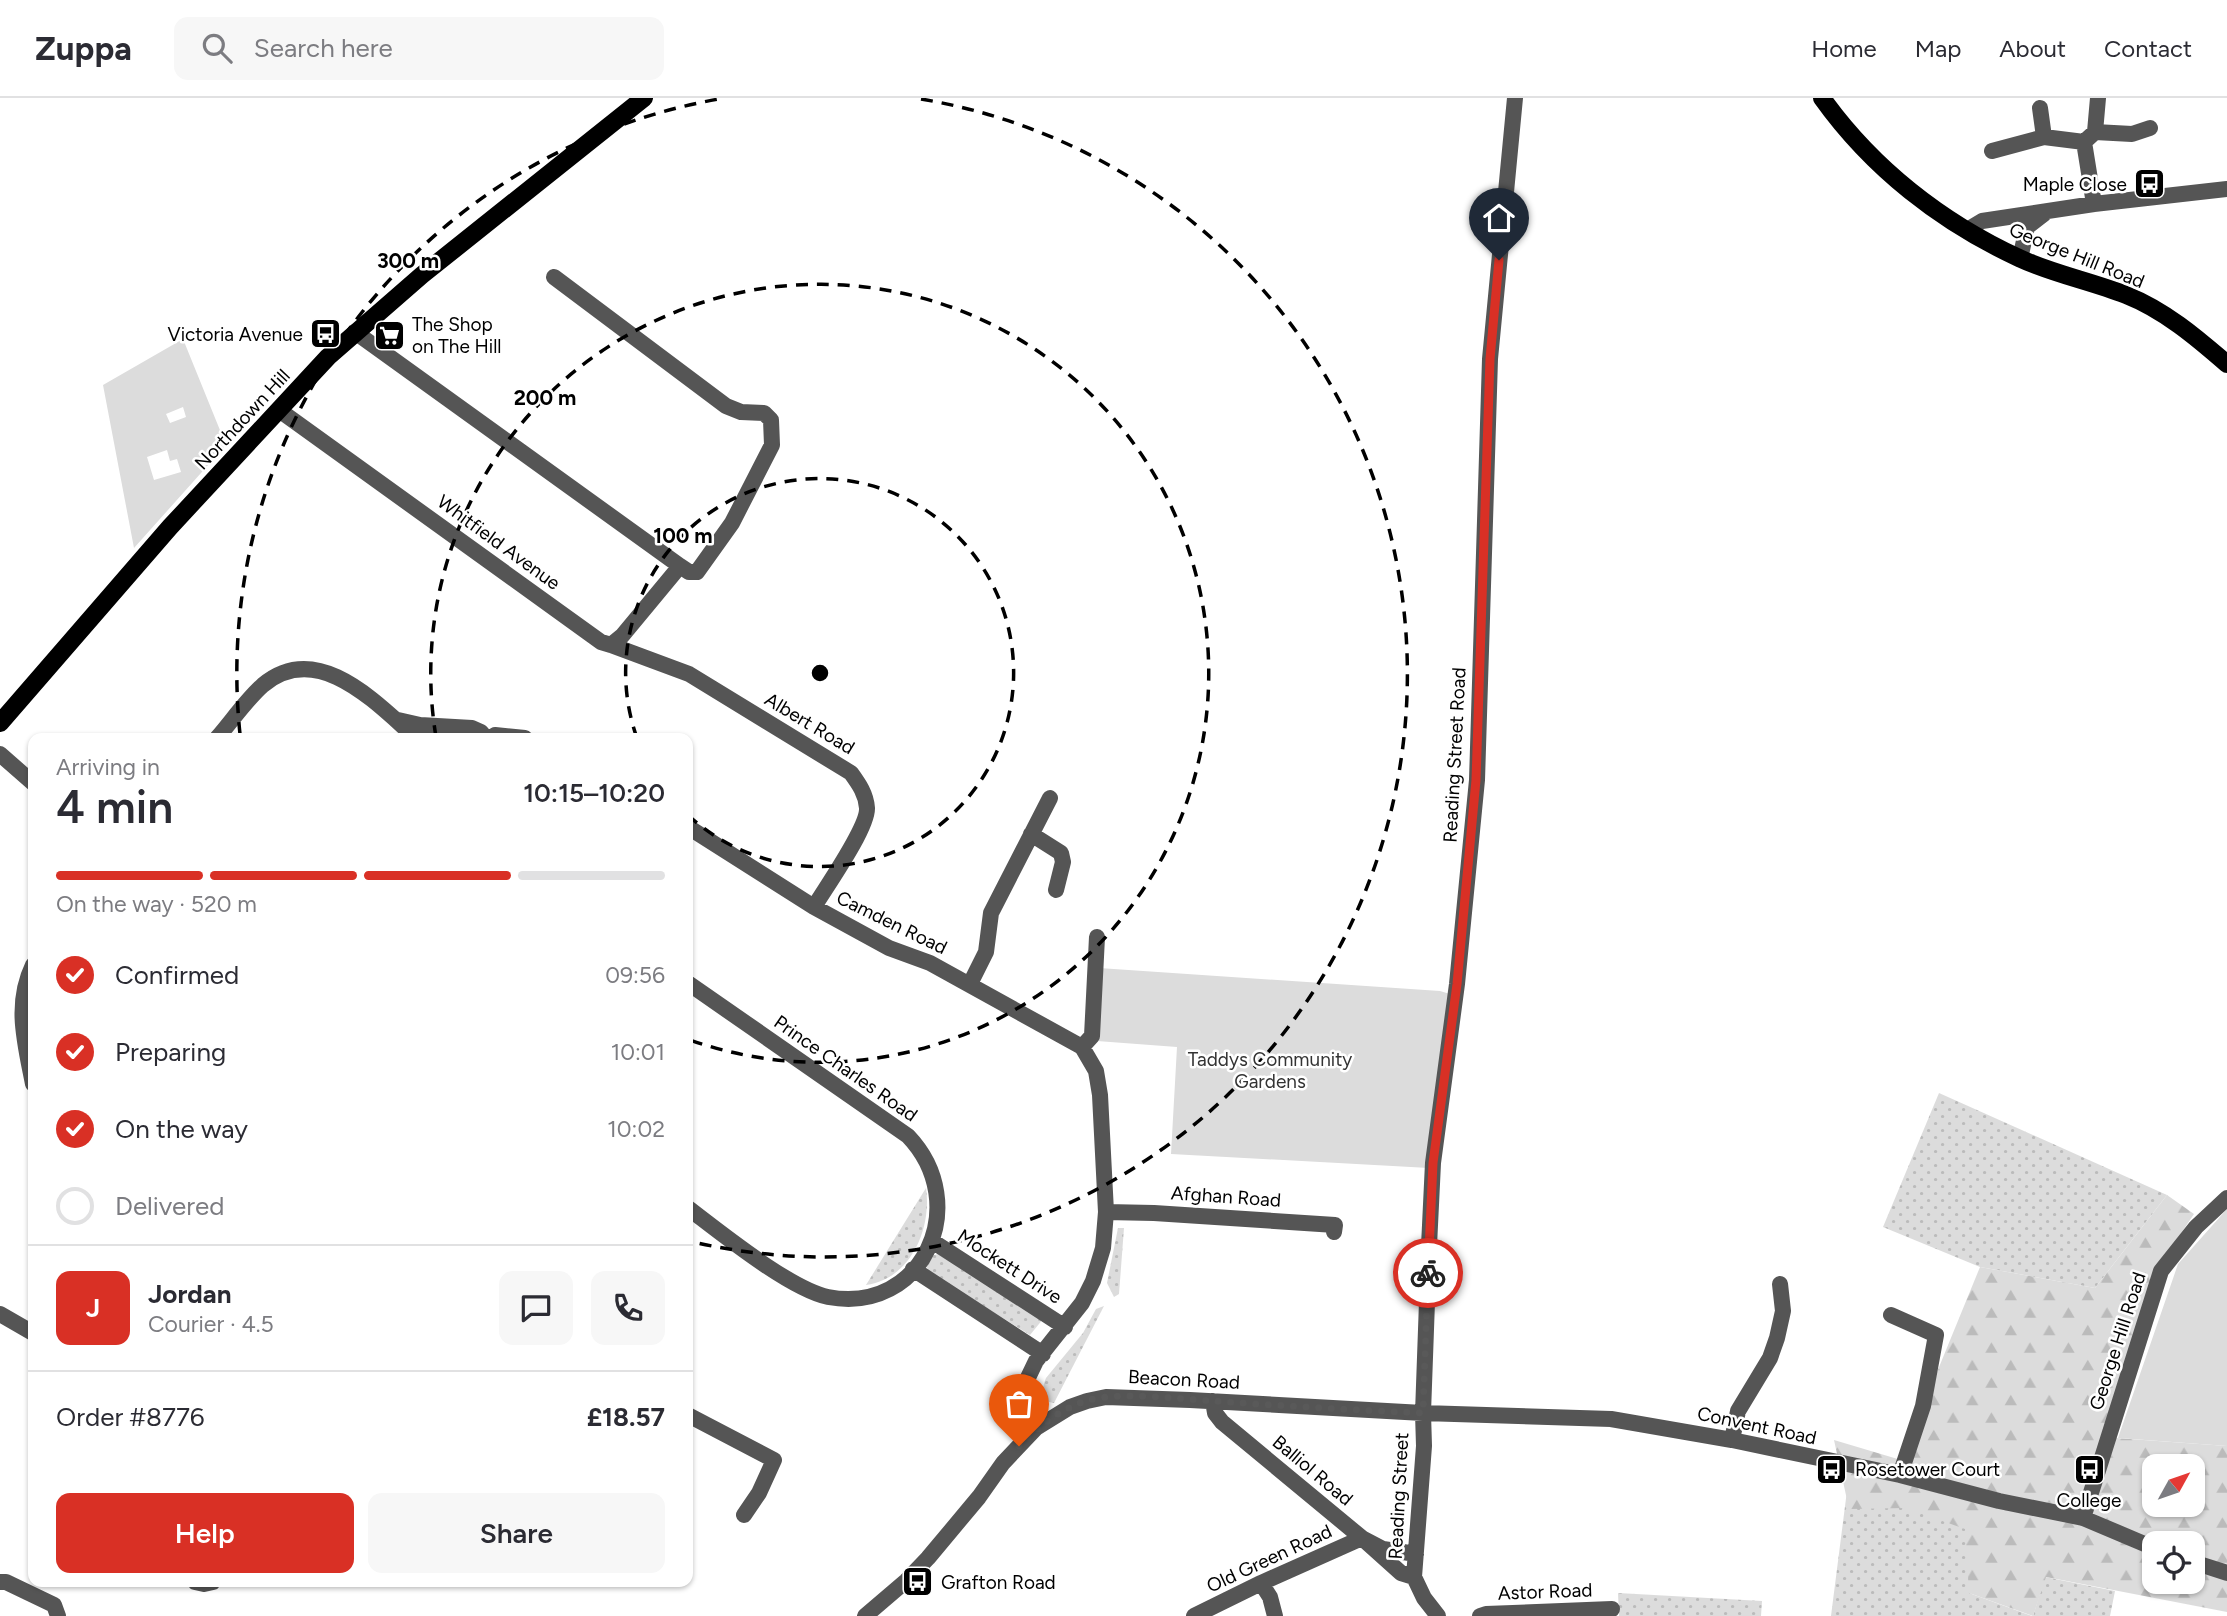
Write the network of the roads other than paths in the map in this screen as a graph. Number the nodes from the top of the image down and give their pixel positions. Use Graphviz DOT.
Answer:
graph roads {
  1 [pos="644,98"];
  2 [pos="1516,98"];
  3 [pos="1822,98"];
  4 [pos="2098,98"];
  5 [pos="2040,108"];
  6 [pos="2150,128"];
  7 [pos="2091,131"];
  8 [pos="2044,137"];
  9 [pos="1992,151"];
  10 [pos="2227,189"];
  11 [pos="2094,204"];
  12 [pos="2046,213"];
  13 [pos="1967,229"];
  14 [pos="2020,258"];
  15 [pos="554,277"];
  16 [pos="573,292"];
  17 [pos="564,306"];
  18 [pos="355,332"];
  19 [pos="2227,364"];
  20 [pos="279,410"];
  21 [pos="680,566"];
  22 [pos="611,645"];
  23 [pos="395,719"];
  24 [pos="0,723"];
  25 [pos="221,733"];
  26 [pos="410,733"];
  27 [pos="482,733"];
  28 [pos="0,754"];
  29 [pos="28,779"];
  30 [pos="1050,798"];
  31 [pos="693,830"];
  32 [pos="1031,834"];
  33 [pos="1056,890"];
  34 [pos="814,907"];
  35 [pos="1097,937"];
  36 [pos="28,976"];
  37 [pos="970,984"];
  38 [pos="693,986"];
  39 [pos="1082,1047"];
  40 [pos="28,1058"];
  41 [pos="2227,1198"];
  42 [pos="693,1212"];
  43 [pos="1106,1212"];
  44 [pos="1334,1232"];
  45 [pos="932,1241"];
  46 [pos="913,1269"];
  47 [pos="1780,1284"];
  48 [pos="0,1314"];
  49 [pos="1891,1315"];
  50 [pos="1065,1327"];
  51 [pos="28,1330"];
  52 [pos="1042,1354"];
  53 [pos="1213,1401"];
  54 [pos="1423,1413"];
  55 [pos="693,1418"];
  56 [pos="1037,1428"];
  57 [pos="1732,1440"];
  58 [pos="1900,1475"];
  59 [pos="744,1515"];
  60 [pos="2083,1518"];
  61 [pos="1363,1538"];
  62 [pos="2142,1543"];
  63 [pos="1416,1554"];
  64 [pos="2205,1566"];
  65 [pos="2227,1573"];
  66 [pos="1414,1577"];
  67 [pos="0,1582"];
  68 [pos="1261,1583"];
  69 [pos="1612,1609"];
  70 [pos="58,1616"];
  71 [pos="865,1616"];
  72 [pos="1194,1616"];
  73 [pos="1275,1616"];
  74 [pos="1438,1616"];
  75 [pos="1480,1616"];
  1 -- 18 [label="main road, Northdown Hill"];
  2 -- 54 [label="street, Reading Street Road"];
  3 -- 13 [label="main road, George Hill Road"];
  4 -- 7 [label="street"];
  5 -- 8 [label="street"];
  6 -- 7 [label="street"];
  7 -- 8 [label="street"];
  7 -- 11 [label="street"];
  8 -- 9 [label="street"];
  10 -- 11 [label="street"];
  11 -- 12 [label="street"];
  12 -- 13 [label="street"];
  12 -- 14 [label="street"];
  13 -- 14 [label="main road, George Hill Road"];
  14 -- 19 [label="main road, George Hill Road"];
  15 -- 16 [label="street"];
  16 -- 17 [label="street"];
  16 -- 21 [label="street"];
  18 -- 20 [label="main road, Northdown Hill"];
  18 -- 21 [label="street"];
  20 -- 22 [label="street, Whitfield Avenue"];
  20 -- 24 [label="main road, Northdown Hill"];
  21 -- 22 [label="street"];
  22 -- 34 [label="street, Albert Road"];
  23 -- 25 [label="street"];
  23 -- 26 [label="street"];
  23 -- 27 [label="street"];
  28 -- 29 [label="street"];
  30 -- 32 [label="street"];
  31 -- 34 [label="street, Camden Road"];
  32 -- 33 [label="street"];
  32 -- 37 [label="street"];
  34 -- 37 [label="street, Camden Road"];
  35 -- 39 [label="street"];
  36 -- 40 [label="street"];
  37 -- 39 [label="street, Camden Road"];
  38 -- 45 [label="street, Prince Charles Road"];
  39 -- 43 [label="street"];
  41 -- 60 [label="street, George Hill Road"];
  42 -- 46 [label="street, Prince Charles Road"];
  43 -- 44 [label="street, Afghan Road"];
  43 -- 50 [label="street"];
  45 -- 46 [label="street, Prince Charles Road"];
  45 -- 50 [label="street, Mockett Drive"];
  46 -- 52 [label="street"];
  47 -- 57 [label="street"];
  48 -- 51 [label="street"];
  49 -- 58 [label="street"];
  50 -- 52 [label="street"];
  52 -- 56 [label="street"];
  53 -- 54 [label="street, Beacon Road"];
  53 -- 56 [label="street, Beacon Road"];
  53 -- 61 [label="street, Balliol Road"];
  54 -- 57 [label="street, Convent Road"];
  54 -- 63 [label="street, Reading Street"];
  55 -- 59 [label="street"];
  56 -- 71 [label="street, Beacon Road"];
  57 -- 58 [label="street, Convent Road"];
  58 -- 60 [label="street, Convent Road"];
  60 -- 62 [label="street, Convent Road"];
  61 -- 63 [label="street, Balliol Road"];
  61 -- 66 [label="street, Balliol Road"];
  61 -- 68 [label="street, Old Green Road"];
  63 -- 66 [label="street, Reading Street"];
  64 -- 65 [label="street"];
  66 -- 74 [label="street, Reading Street"];
  67 -- 70 [label="street"];
  68 -- 72 [label="street, Old Green Road"];
  68 -- 73 [label="street"];
  69 -- 75 [label="street, Astor Road"];
}
